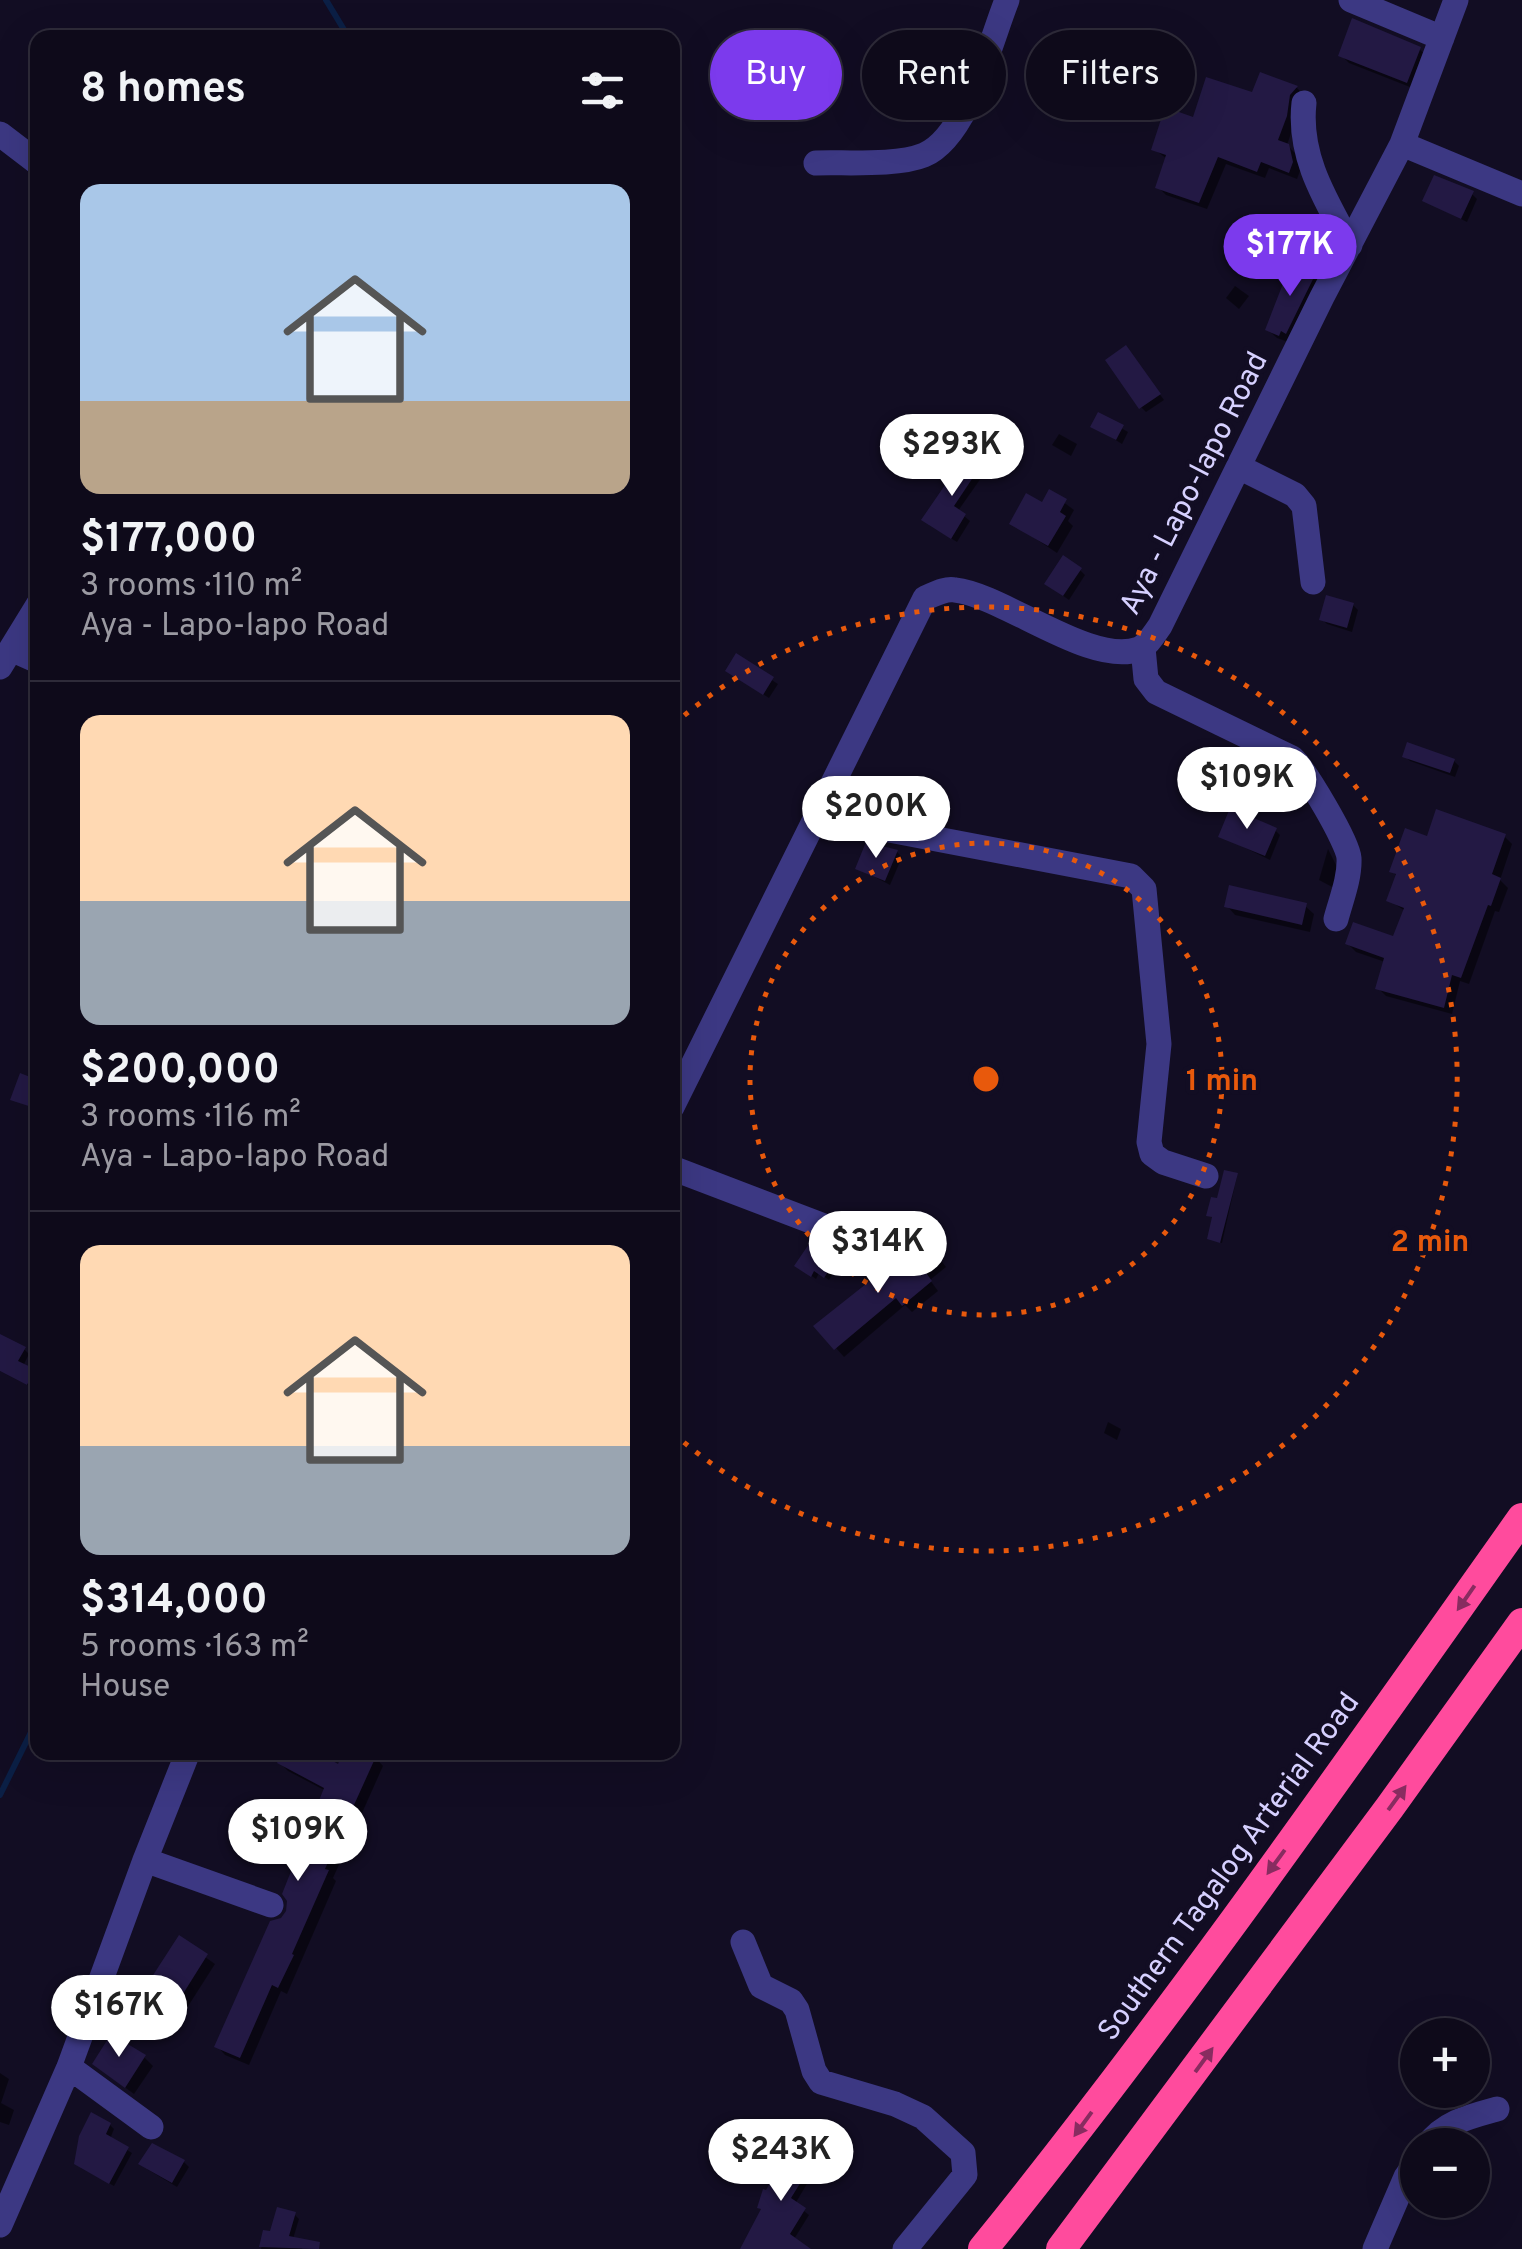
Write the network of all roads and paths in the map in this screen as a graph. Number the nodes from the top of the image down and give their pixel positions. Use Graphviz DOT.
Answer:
graph roads {
  1 [pos="1006,0"];
  2 [pos="1351,0"];
  3 [pos="1456,0"];
  4 [pos="1442,38"];
  5 [pos="1304,103"];
  6 [pos="0,134"];
  7 [pos="1402,144"];
  8 [pos="30,157"];
  9 [pos="816,163"];
  10 [pos="1522,194"];
  11 [pos="1350,245"];
  12 [pos="1239,467"];
  13 [pos="1313,582"];
  14 [pos="30,619"];
  15 [pos="1143,648"];
  16 [pos="5,658"];
  17 [pos="30,660"];
  18 [pos="816,816"];
  19 [pos="1336,920"];
  20 [pos="680,1091"];
  21 [pos="680,1171"];
  22 [pos="1206,1176"];
  23 [pos="884,1249"];
  24 [pos="1522,1518"];
  25 [pos="1522,1623"];
  26 [pos="185,1760"];
  27 [pos="144,1860"];
  28 [pos="271,1905"];
  29 [pos="743,1942"];
  30 [pos="69,2067"];
  31 [pos="1497,2109"];
  32 [pos="151,2126"];
  33 [pos="1446,2128"];
  34 [pos="1400,2190"];
  35 [pos="0,2225"];
  36 [pos="905,2249"];
  37 [pos="983,2249"];
  38 [pos="1061,2249"];
  39 [pos="1375,2249"];
  1 -- 9 [label="street"];
  2 -- 4 [label="street"];
  3 -- 4 [label="street, Aya - Lapo-lapo Road"];
  4 -- 7 [label="street, Aya - Lapo-lapo Road"];
  5 -- 11 [label="street"];
  6 -- 8 [label="street"];
  7 -- 10 [label="street"];
  7 -- 11 [label="street, Aya - Lapo-lapo Road"];
  11 -- 12 [label="street, Aya - Lapo-lapo Road"];
  12 -- 13 [label="street"];
  12 -- 15 [label="street, Aya - Lapo-lapo Road"];
  14 -- 16 [label="street"];
  15 -- 18 [label="street, Aya - Lapo-lapo Road"];
  15 -- 19 [label="street"];
  16 -- 17 [label="street"];
  18 -- 20 [label="street, Aya - Lapo-lapo Road"];
  18 -- 22 [label="street"];
  21 -- 23 [label="street"];
  24 -- 37 [label="highway, Southern Tagalog Arterial Road, one-way"];
  38 -- 25 [label="highway, one-way"];
  26 -- 27 [label="street"];
  27 -- 28 [label="street"];
  27 -- 30 [label="street"];
  29 -- 36 [label="street"];
  30 -- 32 [label="street"];
  30 -- 35 [label="street"];
  31 -- 33 [label="street"];
  34 -- 39 [label="street"];
}
